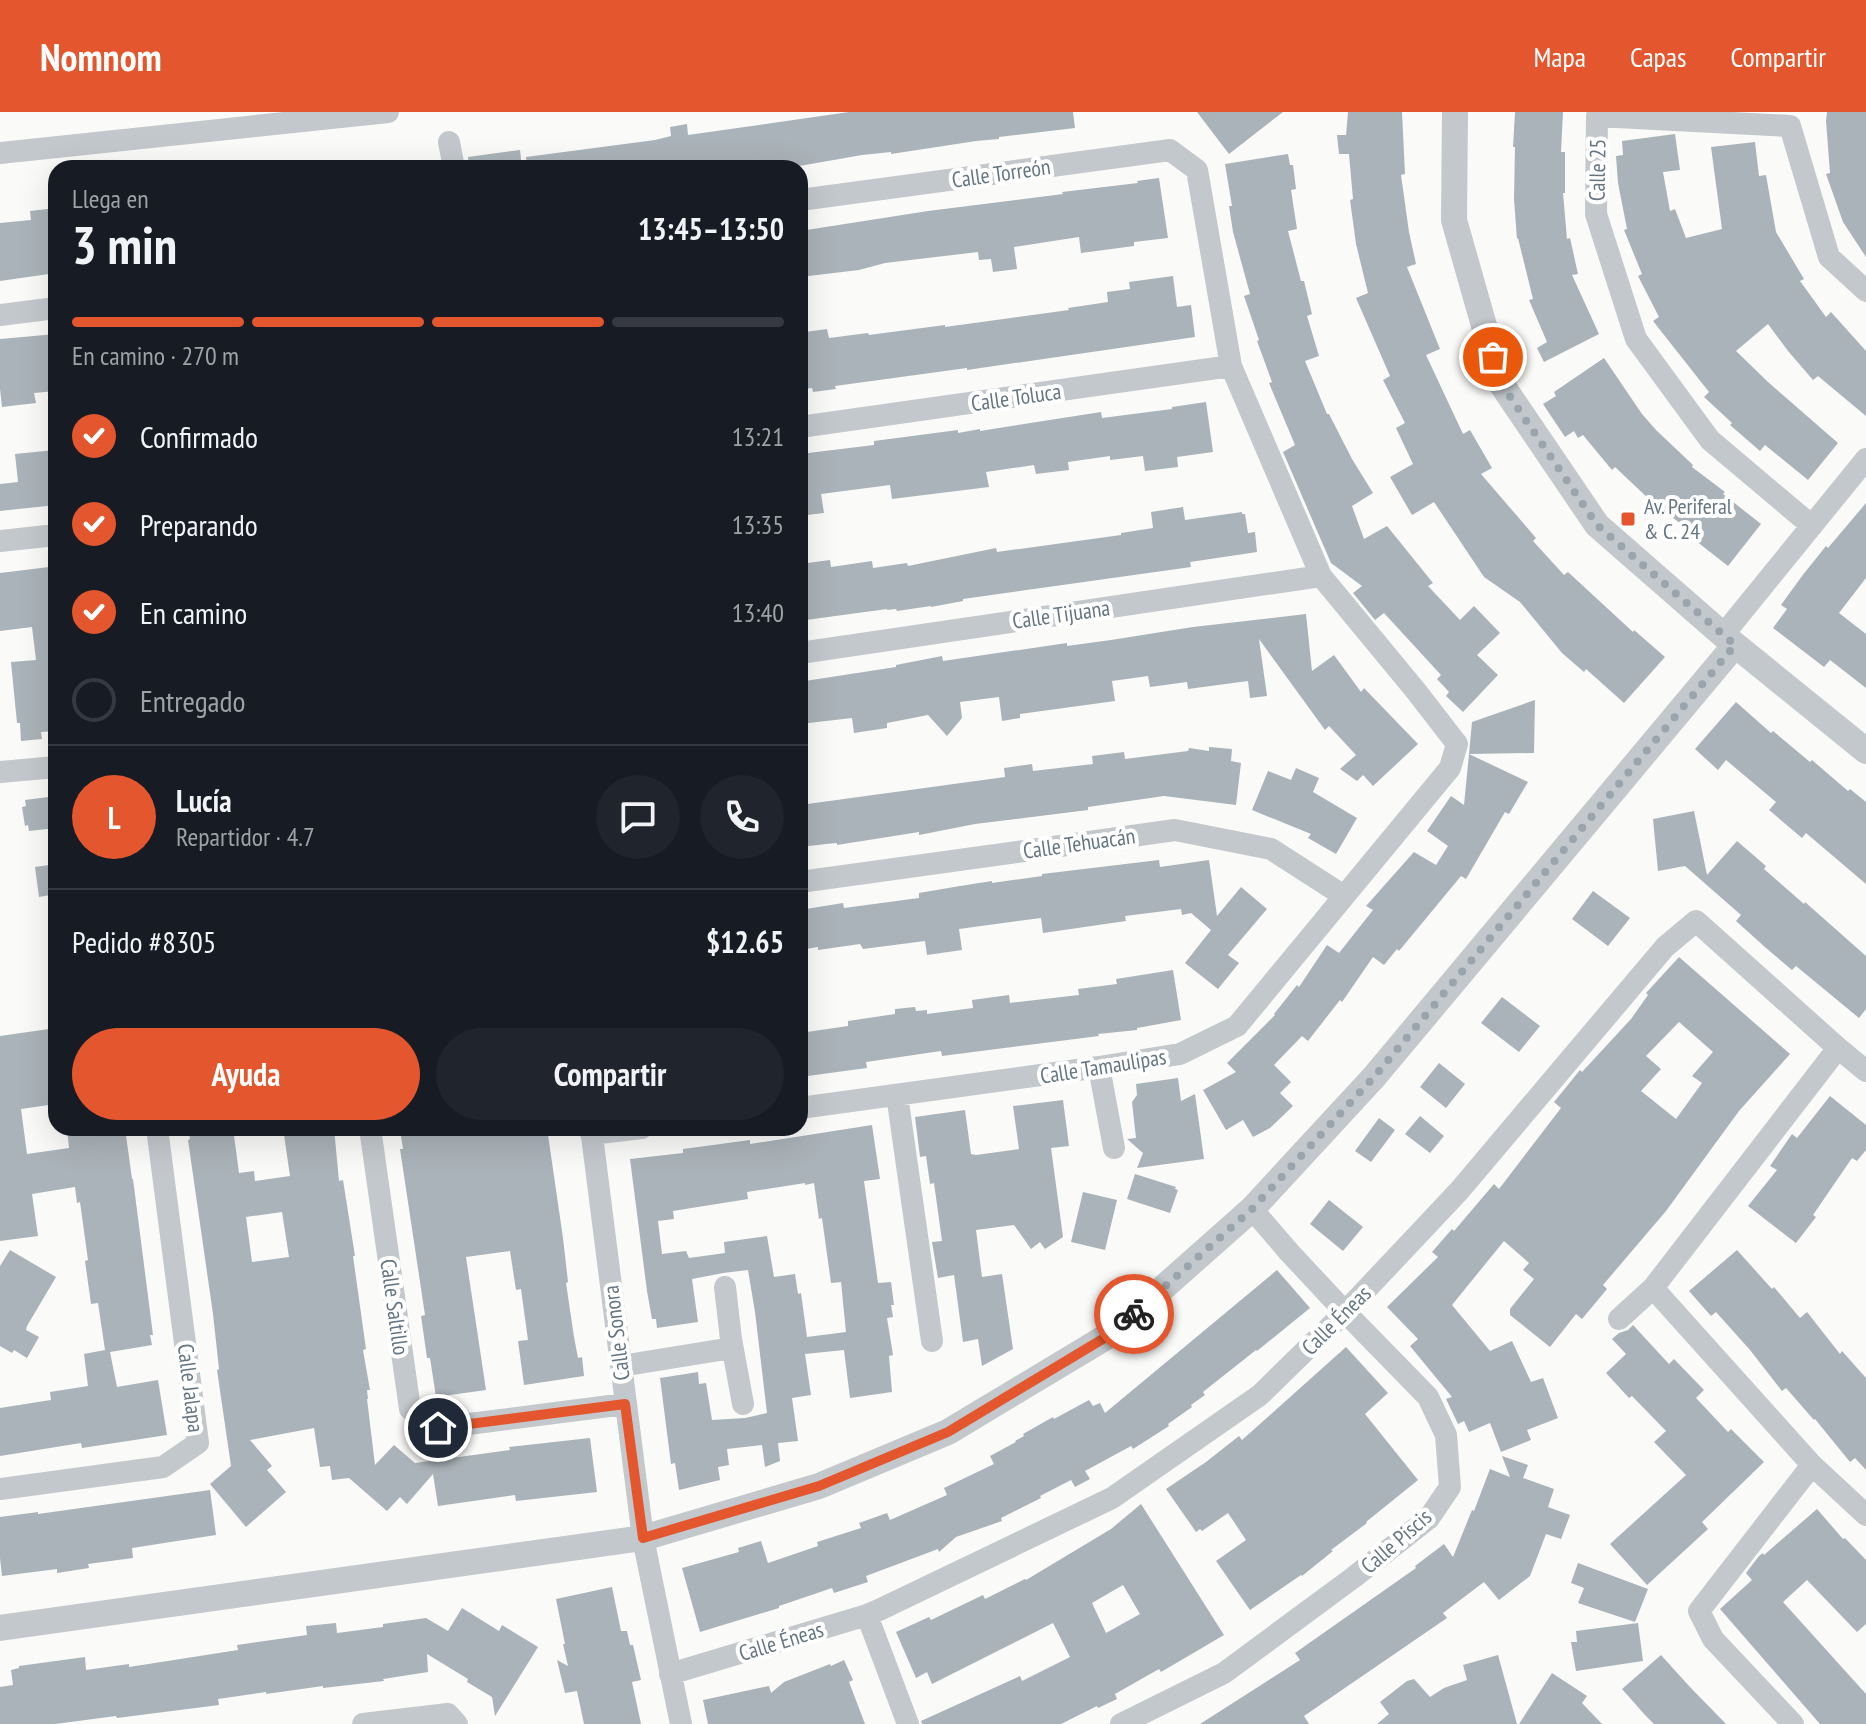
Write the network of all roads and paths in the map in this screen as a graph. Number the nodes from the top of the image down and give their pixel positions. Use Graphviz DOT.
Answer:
graph roads {
  1 [pos="388,112"];
  2 [pos="1455,112"];
  3 [pos="449,142"];
  4 [pos="0,153"];
  5 [pos="452,160"];
  6 [pos="808,199"];
  7 [pos="1866,291"];
  8 [pos="48,309"];
  9 [pos="0,315"];
  10 [pos="1231,366"];
  11 [pos="808,426"];
  12 [pos="1866,459"];
  13 [pos="1812,526"];
  14 [pos="48,536"];
  15 [pos="0,541"];
  16 [pos="1321,576"];
  17 [pos="1729,640"];
  18 [pos="808,652"];
  19 [pos="1866,751"];
  20 [pos="48,768"];
  21 [pos="0,772"];
  22 [pos="808,881"];
  23 [pos="1344,896"];
  24 [pos="1838,1048"];
  25 [pos="1099,1067"];
  26 [pos="1866,1071"];
  27 [pos="897,1095"];
  28 [pos="808,1107"];
  29 [pos="158,1136"];
  30 [pos="371,1136"];
  31 [pos="592,1136"];
  32 [pos="1114,1148"];
  33 [pos="1252,1209"];
  34 [pos="725,1287"];
  35 [pos="1653,1288"];
  36 [pos="1345,1312"];
  37 [pos="1619,1319"];
  38 [pos="932,1341"];
  39 [pos="732,1348"];
  40 [pos="621,1366"];
  41 [pos="625,1404"];
  42 [pos="743,1404"];
  43 [pos="1812,1465"];
  44 [pos="0,1489"];
  45 [pos="1866,1515"];
  46 [pos="643,1538"];
  47 [pos="867,1615"];
  48 [pos="0,1628"];
  49 [pos="670,1674"];
  50 [pos="363,1724"];
  51 [pos="457,1724"];
  52 [pos="681,1724"];
  53 [pos="908,1724"];
  54 [pos="1121,1724"];
  55 [pos="1793,1724"];
  1 -- 4 [label="street"];
  2 -- 17 [label="street"];
  3 -- 5 [label="street"];
  6 -- 10 [label="street, Calle Torreón"];
  7 -- 13 [label="street, Calle 25"];
  8 -- 9 [label="street"];
  10 -- 11 [label="street, Calle Toluca"];
  10 -- 16 [label="street"];
  12 -- 13 [label="street"];
  13 -- 17 [label="street"];
  14 -- 15 [label="street"];
  16 -- 18 [label="street, Calle Tijuana"];
  16 -- 23 [label="street, Calle Tamaulipas"];
  17 -- 19 [label="street"];
  17 -- 33 [label="street"];
  20 -- 21 [label="street"];
  22 -- 23 [label="street, Calle Tehuacán"];
  23 -- 25 [label="street, Calle Tamaulipas"];
  24 -- 26 [label="street, Calle Éneas"];
  24 -- 35 [label="street"];
  24 -- 36 [label="street, Calle Éneas"];
  25 -- 27 [label="street, Calle Tamaulipas"];
  25 -- 32 [label="street"];
  27 -- 28 [label="street, Calle Tamaulipas"];
  27 -- 38 [label="street"];
  29 -- 44 [label="street, Calle Jalapa"];
  30 -- 41 [label="street, Calle Saltillo"];
  31 -- 40 [label="street, Calle Sonora"];
  33 -- 36 [label="street, Calle Piscis"];
  33 -- 46 [label="street"];
  34 -- 39 [label="street"];
  35 -- 37 [label="street"];
  35 -- 43 [label="street"];
  36 -- 47 [label="street, Calle Éneas"];
  36 -- 54 [label="street, Calle Piscis"];
  39 -- 40 [label="street"];
  39 -- 42 [label="street"];
  40 -- 41 [label="street, Calle Sonora"];
  41 -- 46 [label="street, Calle Sonora"];
  43 -- 45 [label="street"];
  43 -- 55 [label="street"];
  46 -- 48 [label="street"];
  46 -- 49 [label="street, Calle Sonora"];
  47 -- 49 [label="street, Calle Éneas"];
  47 -- 53 [label="street"];
  49 -- 52 [label="street, Calle Sonora"];
  50 -- 51 [label="street"];
}
